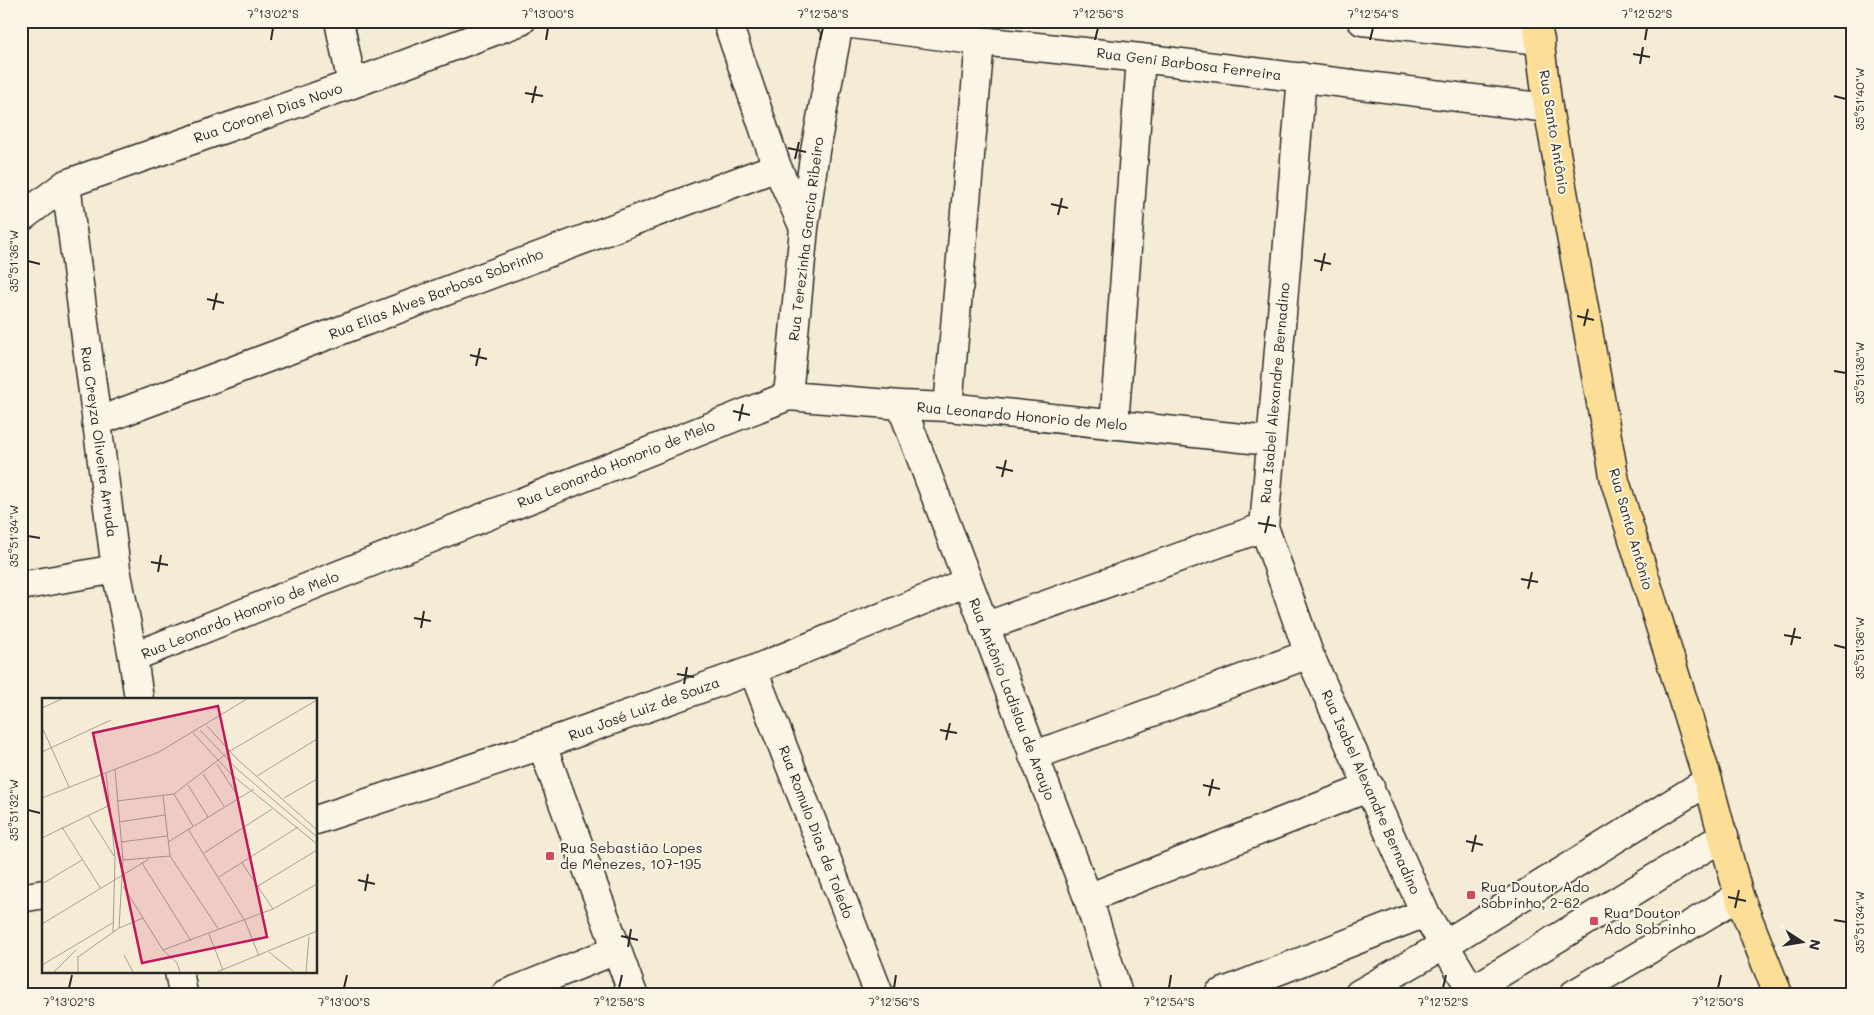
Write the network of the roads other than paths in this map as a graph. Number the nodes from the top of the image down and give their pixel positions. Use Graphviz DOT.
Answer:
graph roads {
  1 [pos="339,21"];
  2 [pos="522,21"];
  3 [pos="726,21"];
  4 [pos="1362,21"];
  5 [pos="834,22"];
  6 [pos="1539,31"];
  7 [pos="980,41"];
  8 [pos="1141,58"];
  9 [pos="1302,77"];
  10 [pos="352,84"];
  11 [pos="1548,108"];
  12 [pos="777,167"];
  13 [pos="66,184"];
  14 [pos="21,218"];
  15 [pos="804,228"];
  16 [pos="788,396"];
  17 [pos="901,405"];
  18 [pos="948,407"];
  19 [pos="96,422"];
  20 [pos="1114,425"];
  21 [pos="1270,441"];
  22 [pos="1264,527"];
  23 [pos="116,569"];
  24 [pos="967,582"];
  25 [pos="21,586"];
  26 [pos="984,626"];
  27 [pos="1309,654"];
  28 [pos="133,658"];
  29 [pos="753,670"];
  30 [pos="138,698"];
  31 [pos="542,745"];
  32 [pos="1033,756"];
  33 [pos="1708,781"];
  34 [pos="1370,787"];
  35 [pos="318,819"];
  36 [pos="1724,836"];
  37 [pos="42,894"];
  38 [pos="1739,896"];
  39 [pos="21,898"];
  40 [pos="1088,898"];
  41 [pos="1425,913"];
  42 [pos="1444,945"];
  43 [pos="616,950"];
  44 [pos="180,972"];
  45 [pos="1470,993"];
  46 [pos="183,994"];
  47 [pos="506,994"];
  48 [pos="633,994"];
  49 [pos="879,994"];
  50 [pos="1118,994"];
  51 [pos="1219,994"];
  52 [pos="1359,994"];
  53 [pos="1574,994"];
  54 [pos="1778,994"];
  1 -- 10 [label="street"];
  2 -- 10 [label="street, Rua Coronel Dias Novo"];
  3 -- 12 [label="street"];
  4 -- 6 [label="street"];
  5 -- 7 [label="street, Rua Geni Barbosa Ferreira"];
  5 -- 15 [label="street, Rua Terezinha Garcia Ribeiro"];
  6 -- 11 [label="main road, Rua Santo Antônio"];
  7 -- 8 [label="street, Rua Geni Barbosa Ferreira"];
  7 -- 18 [label="street"];
  8 -- 9 [label="street, Rua Geni Barbosa Ferreira"];
  8 -- 20 [label="street"];
  9 -- 11 [label="street, Rua Geni Barbosa Ferreira"];
  9 -- 21 [label="street, Rua Isabel Alexandre Bernadino"];
  10 -- 13 [label="street, Rua Coronel Dias Novo"];
  11 -- 33 [label="main road, Rua Santo Antônio"];
  12 -- 15 [label="street"];
  12 -- 19 [label="street, Rua Elias Alves Barbosa Sobrinho"];
  13 -- 14 [label="street, Rua Coronel Dias Novo"];
  13 -- 19 [label="street, Rua Creyza Oliveira Arruda"];
  15 -- 16 [label="street, Rua Terezinha Garcia Ribeiro"];
  16 -- 17 [label="street, Rua Leonardo Honorio de Melo"];
  16 -- 28 [label="street, Rua Leonardo Honorio de Melo"];
  17 -- 18 [label="street, Rua Leonardo Honorio de Melo"];
  17 -- 24 [label="street, Rua Antônio Ladislau de Araujo"];
  18 -- 20 [label="street, Rua Leonardo Honorio de Melo"];
  19 -- 23 [label="street, Rua Creyza Oliveira Arruda"];
  20 -- 21 [label="street, Rua Leonardo Honorio de Melo"];
  21 -- 22 [label="street, Rua Isabel Alexandre Bernadino"];
  22 -- 26 [label="street"];
  22 -- 27 [label="street, Rua Isabel Alexandre Bernadino"];
  23 -- 25 [label="street"];
  23 -- 28 [label="street, Rua Creyza Oliveira Arruda"];
  24 -- 26 [label="street, Rua Antônio Ladislau de Araujo"];
  24 -- 29 [label="street, Rua José Luiz de Souza"];
  26 -- 32 [label="street, Rua Antônio Ladislau de Araujo"];
  27 -- 32 [label="street"];
  27 -- 34 [label="street, Rua Isabel Alexandre Bernadino"];
  28 -- 30 [label="street, Rua Creyza Oliveira Arruda"];
  29 -- 31 [label="street, Rua José Luiz de Souza"];
  29 -- 49 [label="street, Rua Romulo Dias de Toledo"];
  31 -- 35 [label="street, Rua José Luiz de Souza"];
  31 -- 43 [label="street"];
  32 -- 40 [label="street, Rua Antônio Ladislau de Araujo"];
  33 -- 36 [label="main road, Rua Santo Antônio"];
  33 -- 42 [label="street"];
  34 -- 40 [label="street"];
  34 -- 41 [label="street, Rua Isabel Alexandre Bernadino"];
  36 -- 38 [label="main road, Rua Santo Antônio"];
  36 -- 45 [label="street"];
  37 -- 39 [label="street"];
  38 -- 53 [label="street"];
  38 -- 54 [label="main road, Rua Santo Antônio"];
  40 -- 50 [label="street, Rua Antônio Ladislau de Araujo"];
  41 -- 42 [label="street, Rua Isabel Alexandre Bernadino"];
  41 -- 51 [label="street"];
  42 -- 45 [label="street, Rua Isabel Alexandre Bernadino"];
  42 -- 52 [label="street"];
  43 -- 47 [label="street"];
  43 -- 48 [label="street"];
  44 -- 46 [label="street"];
}
